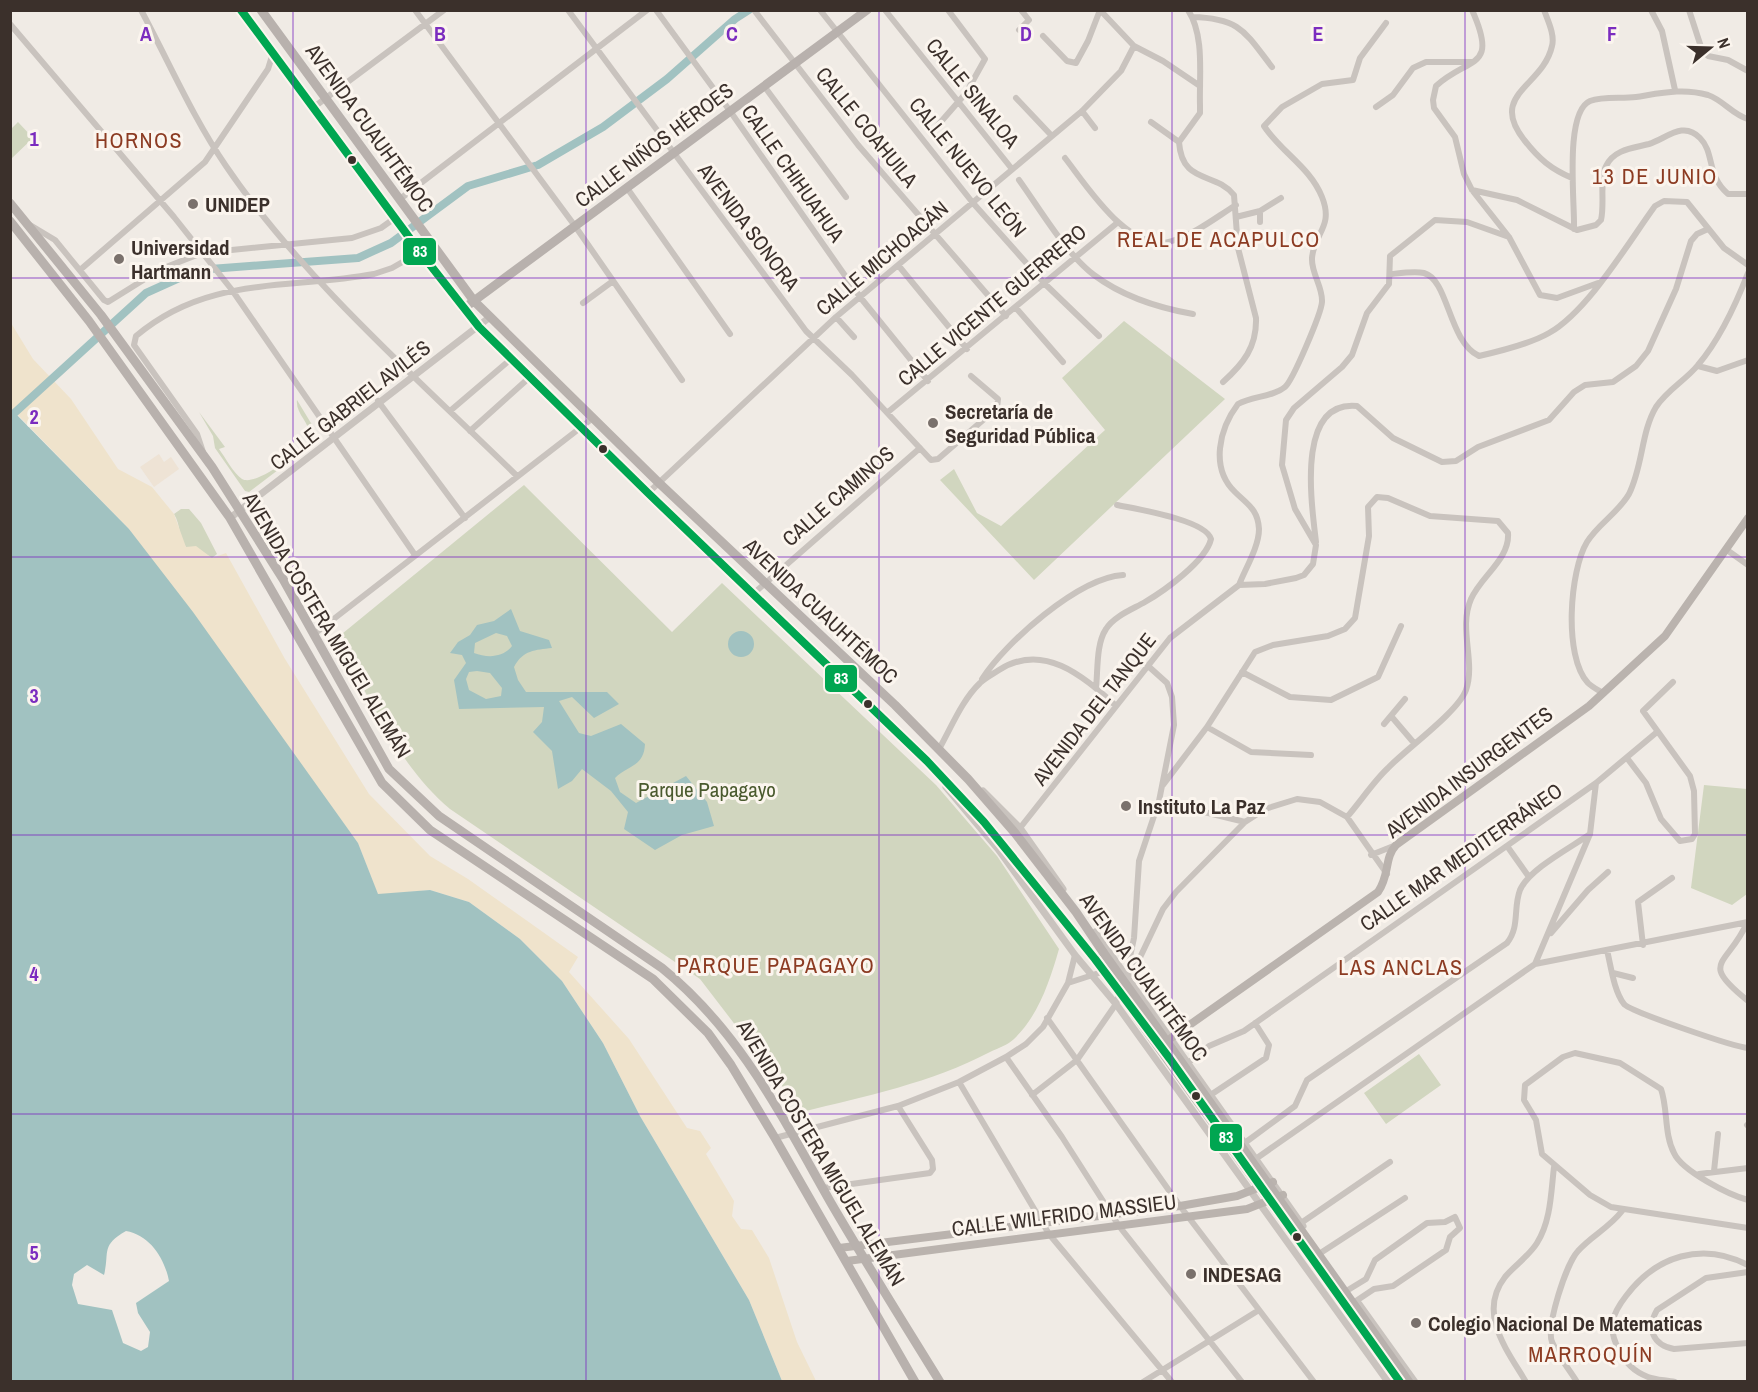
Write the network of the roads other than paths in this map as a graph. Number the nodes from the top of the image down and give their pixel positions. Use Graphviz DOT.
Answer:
graph roads {
  1 [pos="141,10"];
  2 [pos="261,10"];
  3 [pos="415,10"];
  4 [pos="444,10"];
  5 [pos="568,10"];
  6 [pos="647,10"];
  7 [pos="656,10"];
  8 [pos="820,10"];
  9 [pos="867,10"];
  10 [pos="885,10"];
  11 [pos="948,10"];
  12 [pos="1021,10"];
  13 [pos="1100,10"];
  14 [pos="1188,10"];
  15 [pos="1472,10"];
  16 [pos="1544,10"];
  17 [pos="1652,10"];
  18 [pos="1689,10"];
  19 [pos="244,12"];
  20 [pos="755,12"];
  21 [pos="1192,17"];
  22 [pos="1386,22"];
  23 [pos="10,24"];
  24 [pos="425,25"];
  25 [pos="1019,30"];
  26 [pos="837,32"];
  27 [pos="1043,36"];
  28 [pos="1134,46"];
  29 [pos="596,49"];
  30 [pos="273,52"];
  31 [pos="1473,62"];
  32 [pos="794,64"];
  33 [pos="1272,67"];
  34 [pos="1748,71"];
  35 [pos="764,86"];
  36 [pos="1200,86"];
  37 [pos="1675,90"];
  38 [pos="325,98"];
  39 [pos="1016,98"];
  40 [pos="959,101"];
  41 [pos="314,107"];
  42 [pos="1376,107"];
  43 [pos="730,111"];
  44 [pos="1082,111"];
  45 [pos="1748,119"];
  46 [pos="1151,122"];
  47 [pos="499,124"];
  48 [pos="1095,128"];
  49 [pos="932,132"];
  50 [pos="1051,135"];
  51 [pos="1179,142"];
  52 [pos="216,150"];
  53 [pos="674,153"];
  54 [pos="1065,158"];
  55 [pos="1012,169"];
  56 [pos="1572,178"];
  57 [pos="1019,180"];
  58 [pos="627,188"];
  59 [pos="1472,190"];
  60 [pos="1748,194"];
  61 [pos="846,197"];
  62 [pos="1281,198"];
  63 [pos="400,200"];
  64 [pos="161,202"];
  65 [pos="973,202"];
  66 [pos="10,203"];
  67 [pos="1236,205"];
  68 [pos="1260,211"];
  69 [pos="1236,217"];
  70 [pos="10,221"];
  71 [pos="397,221"];
  72 [pos="1260,222"];
  73 [pos="1117,223"];
  74 [pos="28,224"];
  75 [pos="575,226"];
  76 [pos="1574,229"];
  77 [pos="1708,229"];
  78 [pos="936,234"];
  79 [pos="1509,237"];
  80 [pos="287,243"];
  81 [pos="420,252"];
  82 [pos="203,255"];
  83 [pos="1075,256"];
  84 [pos="898,265"];
  85 [pos="1748,265"];
  86 [pos="80,270"];
  87 [pos="1748,273"];
  88 [pos="1392,274"];
  89 [pos="319,279"];
  90 [pos="614,281"];
  91 [pos="1599,283"];
  92 [pos="1045,284"];
  93 [pos="232,290"];
  94 [pos="860,297"];
  95 [pos="474,301"];
  96 [pos="583,303"];
  97 [pos="1016,308"];
  98 [pos="463,309"];
  99 [pos="1193,314"];
  100 [pos="1006,316"];
  101 [pos="490,317"];
  102 [pos="837,317"];
  103 [pos="479,327"];
  104 [pos="730,334"];
  105 [pos="1099,336"];
  106 [pos="813,338"];
  107 [pos="854,338"];
  108 [pos="967,349"];
  109 [pos="511,359"];
  110 [pos="1748,360"];
  111 [pos="1063,363"];
  112 [pos="1698,366"];
  113 [pos="413,375"];
  114 [pos="971,376"];
  115 [pos="530,377"];
  116 [pos="682,380"];
  117 [pos="928,381"];
  118 [pos="1223,382"];
  119 [pos="378,402"];
  120 [pos="450,411"];
  121 [pos="888,412"];
  122 [pos="593,418"];
  123 [pos="580,427"];
  124 [pos="470,430"];
  125 [pos="335,436"];
  126 [pos="920,448"];
  127 [pos="203,455"];
  128 [pos="517,476"];
  129 [pos="658,482"];
  130 [pos="648,494"];
  131 [pos="1117,505"];
  132 [pos="240,511"];
  133 [pos="230,518"];
  134 [pos="465,518"];
  135 [pos="1748,518"];
  136 [pos="1316,545"];
  137 [pos="1727,550"];
  138 [pos="416,555"];
  139 [pos="1748,565"];
  140 [pos="1123,575"];
  141 [pos="764,582"];
  142 [pos="1239,585"];
  143 [pos="753,594"];
  144 [pos="1401,627"];
  145 [pos="313,635"];
  146 [pos="1147,665"];
  147 [pos="1242,672"];
  148 [pos="1673,681"];
  149 [pos="981,682"];
  150 [pos="1096,688"];
  151 [pos="1603,693"];
  152 [pos="1405,699"];
  153 [pos="1115,705"];
  154 [pos="1391,716"];
  155 [pos="1384,724"];
  156 [pos="1207,728"];
  157 [pos="1657,732"];
  158 [pos="1414,743"];
  159 [pos="939,749"];
  160 [pos="1311,755"];
  161 [pos="1627,758"];
  162 [pos="927,761"];
  163 [pos="968,779"];
  164 [pos="1596,783"];
  165 [pos="1163,785"];
  166 [pos="1160,801"];
  167 [pos="1347,817"];
  168 [pos="1245,822"];
  169 [pos="1020,828"];
  170 [pos="1590,834"];
  171 [pos="1396,845"];
  172 [pos="1507,846"];
  173 [pos="1371,855"];
  174 [pos="1608,872"];
  175 [pos="1388,875"];
  176 [pos="1529,876"];
  177 [pos="1672,878"];
  178 [pos="1747,922"];
  179 [pos="1547,938"];
  180 [pos="1643,945"];
  181 [pos="1607,950"];
  182 [pos="1075,955"];
  183 [pos="1099,956"];
  184 [pos="1534,964"];
  185 [pos="1091,973"];
  186 [pos="1613,973"];
  187 [pos="1126,976"];
  188 [pos="1633,978"];
  189 [pos="1068,983"];
  190 [pos="1748,1001"];
  191 [pos="1116,1004"];
  192 [pos="1047,1018"];
  193 [pos="1255,1023"];
  194 [pos="1172,1038"];
  195 [pos="1748,1048"];
  196 [pos="1006,1057"];
  197 [pos="1077,1060"];
  198 [pos="1189,1062"];
  199 [pos="959,1082"];
  200 [pos="1212,1094"];
  201 [pos="1032,1095"];
  202 [pos="898,1106"];
  203 [pos="792,1133"];
  204 [pos="1718,1134"];
  205 [pos="776,1138"];
  206 [pos="1246,1142"];
  207 [pos="1257,1158"];
  208 [pos="1390,1162"];
  209 [pos="1554,1167"];
  210 [pos="1748,1168"];
  211 [pos="1714,1171"];
  212 [pos="1698,1174"];
  213 [pos="1273,1182"];
  214 [pos="823,1188"];
  215 [pos="1251,1191"];
  216 [pos="1283,1195"];
  217 [pos="1405,1198"];
  218 [pos="1748,1200"];
  219 [pos="1262,1204"];
  220 [pos="1180,1206"];
  221 [pos="1622,1211"];
  222 [pos="1112,1214"];
  223 [pos="1188,1217"];
  224 [pos="1042,1223"];
  225 [pos="1301,1223"];
  226 [pos="1119,1226"];
  227 [pos="1748,1228"];
  228 [pos="1049,1234"];
  229 [pos="856,1246"];
  230 [pos="839,1248"];
  231 [pos="1322,1252"];
  232 [pos="864,1259"];
  233 [pos="847,1261"];
  234 [pos="1748,1265"];
  235 [pos="1748,1272"];
  236 [pos="1348,1290"];
  237 [pos="1356,1301"];
  238 [pos="1258,1310"];
  239 [pos="1210,1340"];
  240 [pos="1745,1344"];
  241 [pos="1748,1350"];
  242 [pos="1163,1369"];
  243 [pos="915,1382"];
  244 [pos="940,1382"];
  245 [pos="1143,1382"];
  246 [pos="1172,1382"];
  247 [pos="1242,1382"];
  248 [pos="1314,1382"];
  249 [pos="1388,1382"];
  250 [pos="1400,1382"];
  251 [pos="1409,1382"];
  252 [pos="1415,1382"];
  253 [pos="1526,1382"];
  254 [pos="1577,1382"];
  255 [pos="1675,1382"];
  1 -- 52 [label="street"];
  2 -- 38 [label="main road, AVENIDA CUAUHTÉMOC"];
  3 -- 24 [label="street"];
  4 -- 24 [label="street"];
  5 -- 29 [label="street, AVENIDA SONORA"];
  6 -- 29 [label="street"];
  7 -- 43 [label="street, CALLE CHIHUAHUA"];
  8 -- 26 [label="street, CALLE NUEVO LEÓN"];
  9 -- 26 [label="main road, CALLE NIÑOS HÉROES"];
  10 -- 40 [label="street, CALLE SINALOA"];
  11 -- 40 [label="street"];
  12 -- 25 [label="street"];
  13 -- 27 [label="street"];
  13 -- 28 [label="street"];
  14 -- 21 [label="street"];
  15 -- 31 [label="street"];
  16 -- 56 [label="street"];
  17 -- 37 [label="street"];
  18 -- 34 [label="street"];
  19 -- 30 [label="main road, AVENIDA CUAUHTÉMOC"];
  20 -- 32 [label="street, CALLE COAHUILA"];
  21 -- 33 [label="street"];
  21 -- 36 [label="street"];
  22 -- 142 [label="street"];
  23 -- 64 [label="street"];
  24 -- 38 [label="street"];
  24 -- 47 [label="street"];
  26 -- 32 [label="main road, CALLE NIÑOS HÉROES"];
  26 -- 65 [label="street, CALLE NUEVO LEÓN"];
  28 -- 36 [label="street"];
  28 -- 44 [label="street, CALLE MICHOACÁN"];
  29 -- 47 [label="street"];
  29 -- 53 [label="street, AVENIDA SONORA"];
  30 -- 41 [label="main road, AVENIDA CUAUHTÉMOC"];
  30 -- 52 [label="street"];
  31 -- 42 [label="street"];
  31 -- 59 [label="street"];
  32 -- 35 [label="main road, CALLE NIÑOS HÉROES"];
  32 -- 78 [label="street, CALLE COAHUILA"];
  35 -- 43 [label="main road, CALLE NIÑOS HÉROES"];
  35 -- 61 [label="street"];
  36 -- 51 [label="street"];
  37 -- 45 [label="street"];
  37 -- 56 [label="street"];
  38 -- 41 [label="street"];
  38 -- 63 [label="main road, AVENIDA CUAUHTÉMOC"];
  39 -- 50 [label="street"];
  40 -- 49 [label="street"];
  40 -- 55 [label="street, CALLE SINALOA"];
  41 -- 71 [label="main road, AVENIDA CUAUHTÉMOC"];
  43 -- 53 [label="main road, CALLE NIÑOS HÉROES"];
  43 -- 94 [label="street, CALLE CHIHUAHUA"];
  44 -- 48 [label="street"];
  44 -- 50 [label="street, CALLE MICHOACÁN"];
  46 -- 51 [label="street"];
  47 -- 63 [label="street"];
  47 -- 75 [label="street"];
  50 -- 55 [label="street, CALLE MICHOACÁN"];
  51 -- 67 [label="street"];
  52 -- 64 [label="street"];
  52 -- 80 [label="street"];
  53 -- 58 [label="main road, CALLE NIÑOS HÉROES"];
  53 -- 106 [label="street, AVENIDA SONORA"];
  54 -- 73 [label="street"];
  55 -- 65 [label="street, CALLE MICHOACÁN"];
  56 -- 76 [label="street"];
  57 -- 83 [label="street, CALLE SINALOA"];
  58 -- 75 [label="main road, CALLE NIÑOS HÉROES"];
  58 -- 104 [label="street"];
  59 -- 76 [label="street"];
  59 -- 79 [label="street"];
  60 -- 76 [label="street"];
  62 -- 68 [label="street"];
  63 -- 95 [label="main road, AVENIDA CUAUHTÉMOC"];
  64 -- 82 [label="street"];
  64 -- 86 [label="street"];
  65 -- 78 [label="street, CALLE MICHOACÁN"];
  65 -- 92 [label="street, CALLE NUEVO LEÓN"];
  66 -- 74 [label="main road, AVENIDA COSTERA MIGUEL ALEMÁN"];
  67 -- 69 [label="street"];
  67 -- 73 [label="street"];
  68 -- 69 [label="street"];
  68 -- 72 [label="street"];
  69 -- 118 [label="street"];
  70 -- 133 [label="main road, AVENIDA COSTERA MIGUEL ALEMÁN"];
  71 -- 80 [label="street"];
  71 -- 81 [label="main road, AVENIDA CUAUHTÉMOC"];
  73 -- 83 [label="street, CALLE VICENTE GUERRERO"];
  74 -- 86 [label="street"];
  74 -- 127 [label="main road, AVENIDA COSTERA MIGUEL ALEMÁN"];
  75 -- 90 [label="street"];
  75 -- 95 [label="main road, CALLE NIÑOS HÉROES"];
  77 -- 85 [label="street"];
  77 -- 91 [label="street"];
  77 -- 136 [label="street"];
  78 -- 84 [label="street, CALLE MICHOACÁN"];
  78 -- 100 [label="street, CALLE COAHUILA"];
  79 -- 88 [label="street"];
  79 -- 91 [label="street"];
  80 -- 82 [label="street"];
  80 -- 89 [label="street"];
  81 -- 89 [label="street"];
  81 -- 98 [label="main road, AVENIDA CUAUHTÉMOC"];
  82 -- 86 [label="street"];
  82 -- 93 [label="street"];
  83 -- 92 [label="street, CALLE VICENTE GUERRERO"];
  83 -- 99 [label="street, CALLE SINALOA"];
  84 -- 94 [label="street, CALLE MICHOACÁN"];
  84 -- 108 [label="street"];
  87 -- 112 [label="street"];
  88 -- 91 [label="street"];
  88 -- 136 [label="street"];
  89 -- 93 [label="street"];
  89 -- 113 [label="street"];
  90 -- 96 [label="street"];
  90 -- 116 [label="street"];
  92 -- 97 [label="street, CALLE VICENTE GUERRERO"];
  92 -- 105 [label="street, CALLE NUEVO LEÓN"];
  93 -- 125 [label="street"];
  93 -- 127 [label="street"];
  94 -- 102 [label="street, CALLE MICHOACÁN"];
  94 -- 117 [label="street, CALLE CHIHUAHUA"];
  95 -- 98 [label="main road, CALLE NIÑOS HÉROES"];
  95 -- 101 [label="main road, AVENIDA CUAUHTÉMOC"];
  97 -- 100 [label="street, CALLE VICENTE GUERRERO"];
  97 -- 111 [label="street"];
  98 -- 103 [label="main road, AVENIDA CUAUHTÉMOC"];
  100 -- 108 [label="street, CALLE VICENTE GUERRERO"];
  101 -- 103 [label="street, CALLE GABRIEL AVILÉS"];
  101 -- 122 [label="main road, AVENIDA CUAUHTÉMOC"];
  102 -- 106 [label="street, CALLE MICHOACÁN"];
  102 -- 107 [label="street"];
  103 -- 109 [label="main road, AVENIDA CUAUHTÉMOC"];
  103 -- 113 [label="street, CALLE GABRIEL AVILÉS"];
  106 -- 121 [label="street, AVENIDA SONORA"];
  106 -- 129 [label="street, CALLE MICHOACÁN"];
  108 -- 117 [label="street, CALLE VICENTE GUERRERO"];
  109 -- 115 [label="main road, AVENIDA CUAUHTÉMOC"];
  109 -- 120 [label="street"];
  110 -- 112 [label="street"];
  112 -- 151 [label="street"];
  113 -- 119 [label="street, CALLE GABRIEL AVILÉS"];
  113 -- 120 [label="street"];
  114 -- 126 [label="street"];
  115 -- 123 [label="main road, AVENIDA CUAUHTÉMOC"];
  115 -- 124 [label="street"];
  117 -- 121 [label="street, CALLE VICENTE GUERRERO"];
  119 -- 125 [label="street, CALLE GABRIEL AVILÉS"];
  119 -- 134 [label="street"];
  120 -- 124 [label="street"];
  121 -- 126 [label="street, AVENIDA SONORA"];
  122 -- 123 [label="street"];
  122 -- 129 [label="main road, AVENIDA CUAUHTÉMOC"];
  123 -- 128 [label="street"];
  123 -- 130 [label="main road, AVENIDA CUAUHTÉMOC"];
  124 -- 128 [label="street"];
  125 -- 132 [label="street, CALLE GABRIEL AVILÉS"];
  125 -- 138 [label="street"];
  126 -- 141 [label="street, CALLE CAMINOS"];
  127 -- 132 [label="main road, AVENIDA COSTERA MIGUEL ALEMÁN"];
  128 -- 134 [label="street"];
  129 -- 130 [label="street, CALLE MICHOACÁN"];
  129 -- 141 [label="main road, AVENIDA CUAUHTÉMOC"];
  130 -- 143 [label="main road, AVENIDA CUAUHTÉMOC"];
  131 -- 150 [label="street"];
  132 -- 133 [label="street, CALLE GABRIEL AVILÉS"];
  132 -- 145 [label="main road, AVENIDA COSTERA MIGUEL ALEMÁN"];
  133 -- 205 [label="main road, AVENIDA COSTERA MIGUEL ALEMÁN"];
  134 -- 138 [label="street"];
  135 -- 137 [label="main road, AVENIDA INSURGENTES"];
  136 -- 142 [label="street"];
  137 -- 139 [label="street"];
  137 -- 151 [label="main road, AVENIDA INSURGENTES"];
  138 -- 145 [label="street"];
  140 -- 149 [label="street"];
  141 -- 143 [label="street, CALLE CAMINOS"];
  141 -- 159 [label="main road, AVENIDA CUAUHTÉMOC"];
  142 -- 146 [label="street, AVENIDA DEL TANQUE"];
  143 -- 162 [label="main road, AVENIDA CUAUHTÉMOC"];
  144 -- 147 [label="street"];
  145 -- 203 [label="main road, AVENIDA COSTERA MIGUEL ALEMÁN"];
  146 -- 153 [label="street, AVENIDA DEL TANQUE"];
  146 -- 165 [label="street"];
  147 -- 156 [label="street"];
  147 -- 158 [label="street"];
  148 -- 157 [label="street"];
  149 -- 150 [label="street"];
  149 -- 159 [label="street"];
  150 -- 153 [label="street"];
  151 -- 171 [label="main road, AVENIDA INSURGENTES"];
  152 -- 154 [label="street"];
  153 -- 169 [label="street, AVENIDA DEL TANQUE"];
  154 -- 155 [label="street"];
  154 -- 158 [label="street"];
  156 -- 160 [label="street"];
  156 -- 165 [label="street"];
  157 -- 161 [label="street, CALLE MAR MEDITERRÁNEO"];
  157 -- 161 [label="street"];
  158 -- 167 [label="street"];
  159 -- 163 [label="main road, AVENIDA CUAUHTÉMOC"];
  161 -- 164 [label="street, CALLE MAR MEDITERRÁNEO"];
  162 -- 182 [label="street"];
  162 -- 183 [label="main road, AVENIDA CUAUHTÉMOC"];
  163 -- 169 [label="street"];
  163 -- 183 [label="main road, AVENIDA CUAUHTÉMOC"];
  164 -- 170 [label="street"];
  164 -- 172 [label="street, CALLE MAR MEDITERRÁNEO"];
  165 -- 166 [label="street"];
  166 -- 168 [label="street"];
  166 -- 187 [label="street"];
  167 -- 168 [label="street"];
  167 -- 173 [label="street"];
  168 -- 187 [label="street"];
  169 -- 187 [label="street"];
  170 -- 176 [label="street"];
  170 -- 179 [label="street"];
  171 -- 173 [label="street"];
  171 -- 175 [label="main road, AVENIDA INSURGENTES"];
  172 -- 176 [label="street"];
  172 -- 193 [label="street, CALLE MAR MEDITERRÁNEO"];
  173 -- 175 [label="street"];
  174 -- 179 [label="street"];
  175 -- 194 [label="main road, AVENIDA INSURGENTES"];
  176 -- 206 [label="street"];
  177 -- 180 [label="street"];
  178 -- 180 [label="street"];
  178 -- 190 [label="street"];
  179 -- 184 [label="street"];
  180 -- 181 [label="street"];
  181 -- 184 [label="street"];
  181 -- 186 [label="street"];
  182 -- 185 [label="street"];
  182 -- 189 [label="street"];
  183 -- 250 [label="main road, AVENIDA CUAUHTÉMOC, bridge"];
  183 -- 251 [label="main road, AVENIDA CUAUHTÉMOC, bridge"];
  184 -- 207 [label="street"];
  185 -- 187 [label="street"];
  185 -- 189 [label="street"];
  185 -- 191 [label="street"];
  186 -- 188 [label="street"];
  186 -- 195 [label="street"];
  187 -- 191 [label="street"];
  187 -- 194 [label="street"];
  189 -- 192 [label="street"];
  191 -- 197 [label="street"];
  191 -- 215 [label="street"];
  192 -- 196 [label="street"];
  192 -- 197 [label="street"];
  193 -- 198 [label="street, CALLE MAR MEDITERRÁNEO"];
  193 -- 200 [label="street"];
  194 -- 198 [label="street"];
  196 -- 199 [label="street"];
  196 -- 201 [label="street"];
  197 -- 201 [label="street"];
  197 -- 220 [label="street"];
  198 -- 200 [label="street"];
  199 -- 202 [label="street"];
  199 -- 224 [label="street"];
  200 -- 206 [label="street"];
  201 -- 222 [label="street"];
  202 -- 203 [label="street"];
  202 -- 214 [label="street"];
  203 -- 205 [label="street"];
  203 -- 214 [label="main road, AVENIDA COSTERA MIGUEL ALEMÁN"];
  204 -- 211 [label="street"];
  205 -- 230 [label="main road, AVENIDA COSTERA MIGUEL ALEMÁN"];
  206 -- 207 [label="street"];
  207 -- 213 [label="street"];
  208 -- 225 [label="street"];
  209 -- 212 [label="street"];
  209 -- 221 [label="street"];
  209 -- 253 [label="street"];
  210 -- 211 [label="street"];
  211 -- 212 [label="street"];
  212 -- 218 [label="street"];
  213 -- 215 [label="main road, CALLE WILFRIDO MASSIEU"];
  213 -- 216 [label="street"];
  214 -- 229 [label="main road, AVENIDA COSTERA MIGUEL ALEMÁN"];
  215 -- 219 [label="street"];
  215 -- 220 [label="main road, CALLE WILFRIDO MASSIEU"];
  216 -- 219 [label="main road, CALLE WILFRIDO MASSIEU"];
  216 -- 225 [label="street"];
  217 -- 231 [label="street"];
  219 -- 223 [label="main road, CALLE WILFRIDO MASSIEU"];
  219 -- 249 [label="street"];
  220 -- 222 [label="main road, CALLE WILFRIDO MASSIEU"];
  220 -- 223 [label="street"];
  221 -- 227 [label="street"];
  221 -- 254 [label="street"];
  222 -- 224 [label="main road, CALLE WILFRIDO MASSIEU"];
  222 -- 226 [label="street"];
  223 -- 226 [label="main road, CALLE WILFRIDO MASSIEU"];
  223 -- 238 [label="street"];
  224 -- 228 [label="street"];
  224 -- 229 [label="main road, CALLE WILFRIDO MASSIEU"];
  225 -- 231 [label="street"];
  226 -- 228 [label="main road, CALLE WILFRIDO MASSIEU"];
  226 -- 239 [label="street"];
  228 -- 232 [label="main road, CALLE WILFRIDO MASSIEU"];
  228 -- 242 [label="street"];
  229 -- 230 [label="main road, CALLE WILFRIDO MASSIEU"];
  229 -- 232 [label="main road, AVENIDA COSTERA MIGUEL ALEMÁN"];
  230 -- 233 [label="main road, AVENIDA COSTERA MIGUEL ALEMÁN"];
  231 -- 236 [label="street"];
  232 -- 233 [label="main road, CALLE WILFRIDO MASSIEU"];
  232 -- 244 [label="main road, AVENIDA COSTERA MIGUEL ALEMÁN"];
  233 -- 243 [label="main road, AVENIDA COSTERA MIGUEL ALEMÁN"];
  234 -- 255 [label="street"];
  235 -- 240 [label="street"];
  236 -- 237 [label="street"];
  236 -- 237 [label="street"];
  237 -- 252 [label="street"];
  238 -- 239 [label="street"];
  238 -- 248 [label="street"];
  239 -- 242 [label="street"];
  239 -- 247 [label="street"];
  240 -- 241 [label="street"];
  242 -- 245 [label="street"];
  242 -- 246 [label="street"];
}
